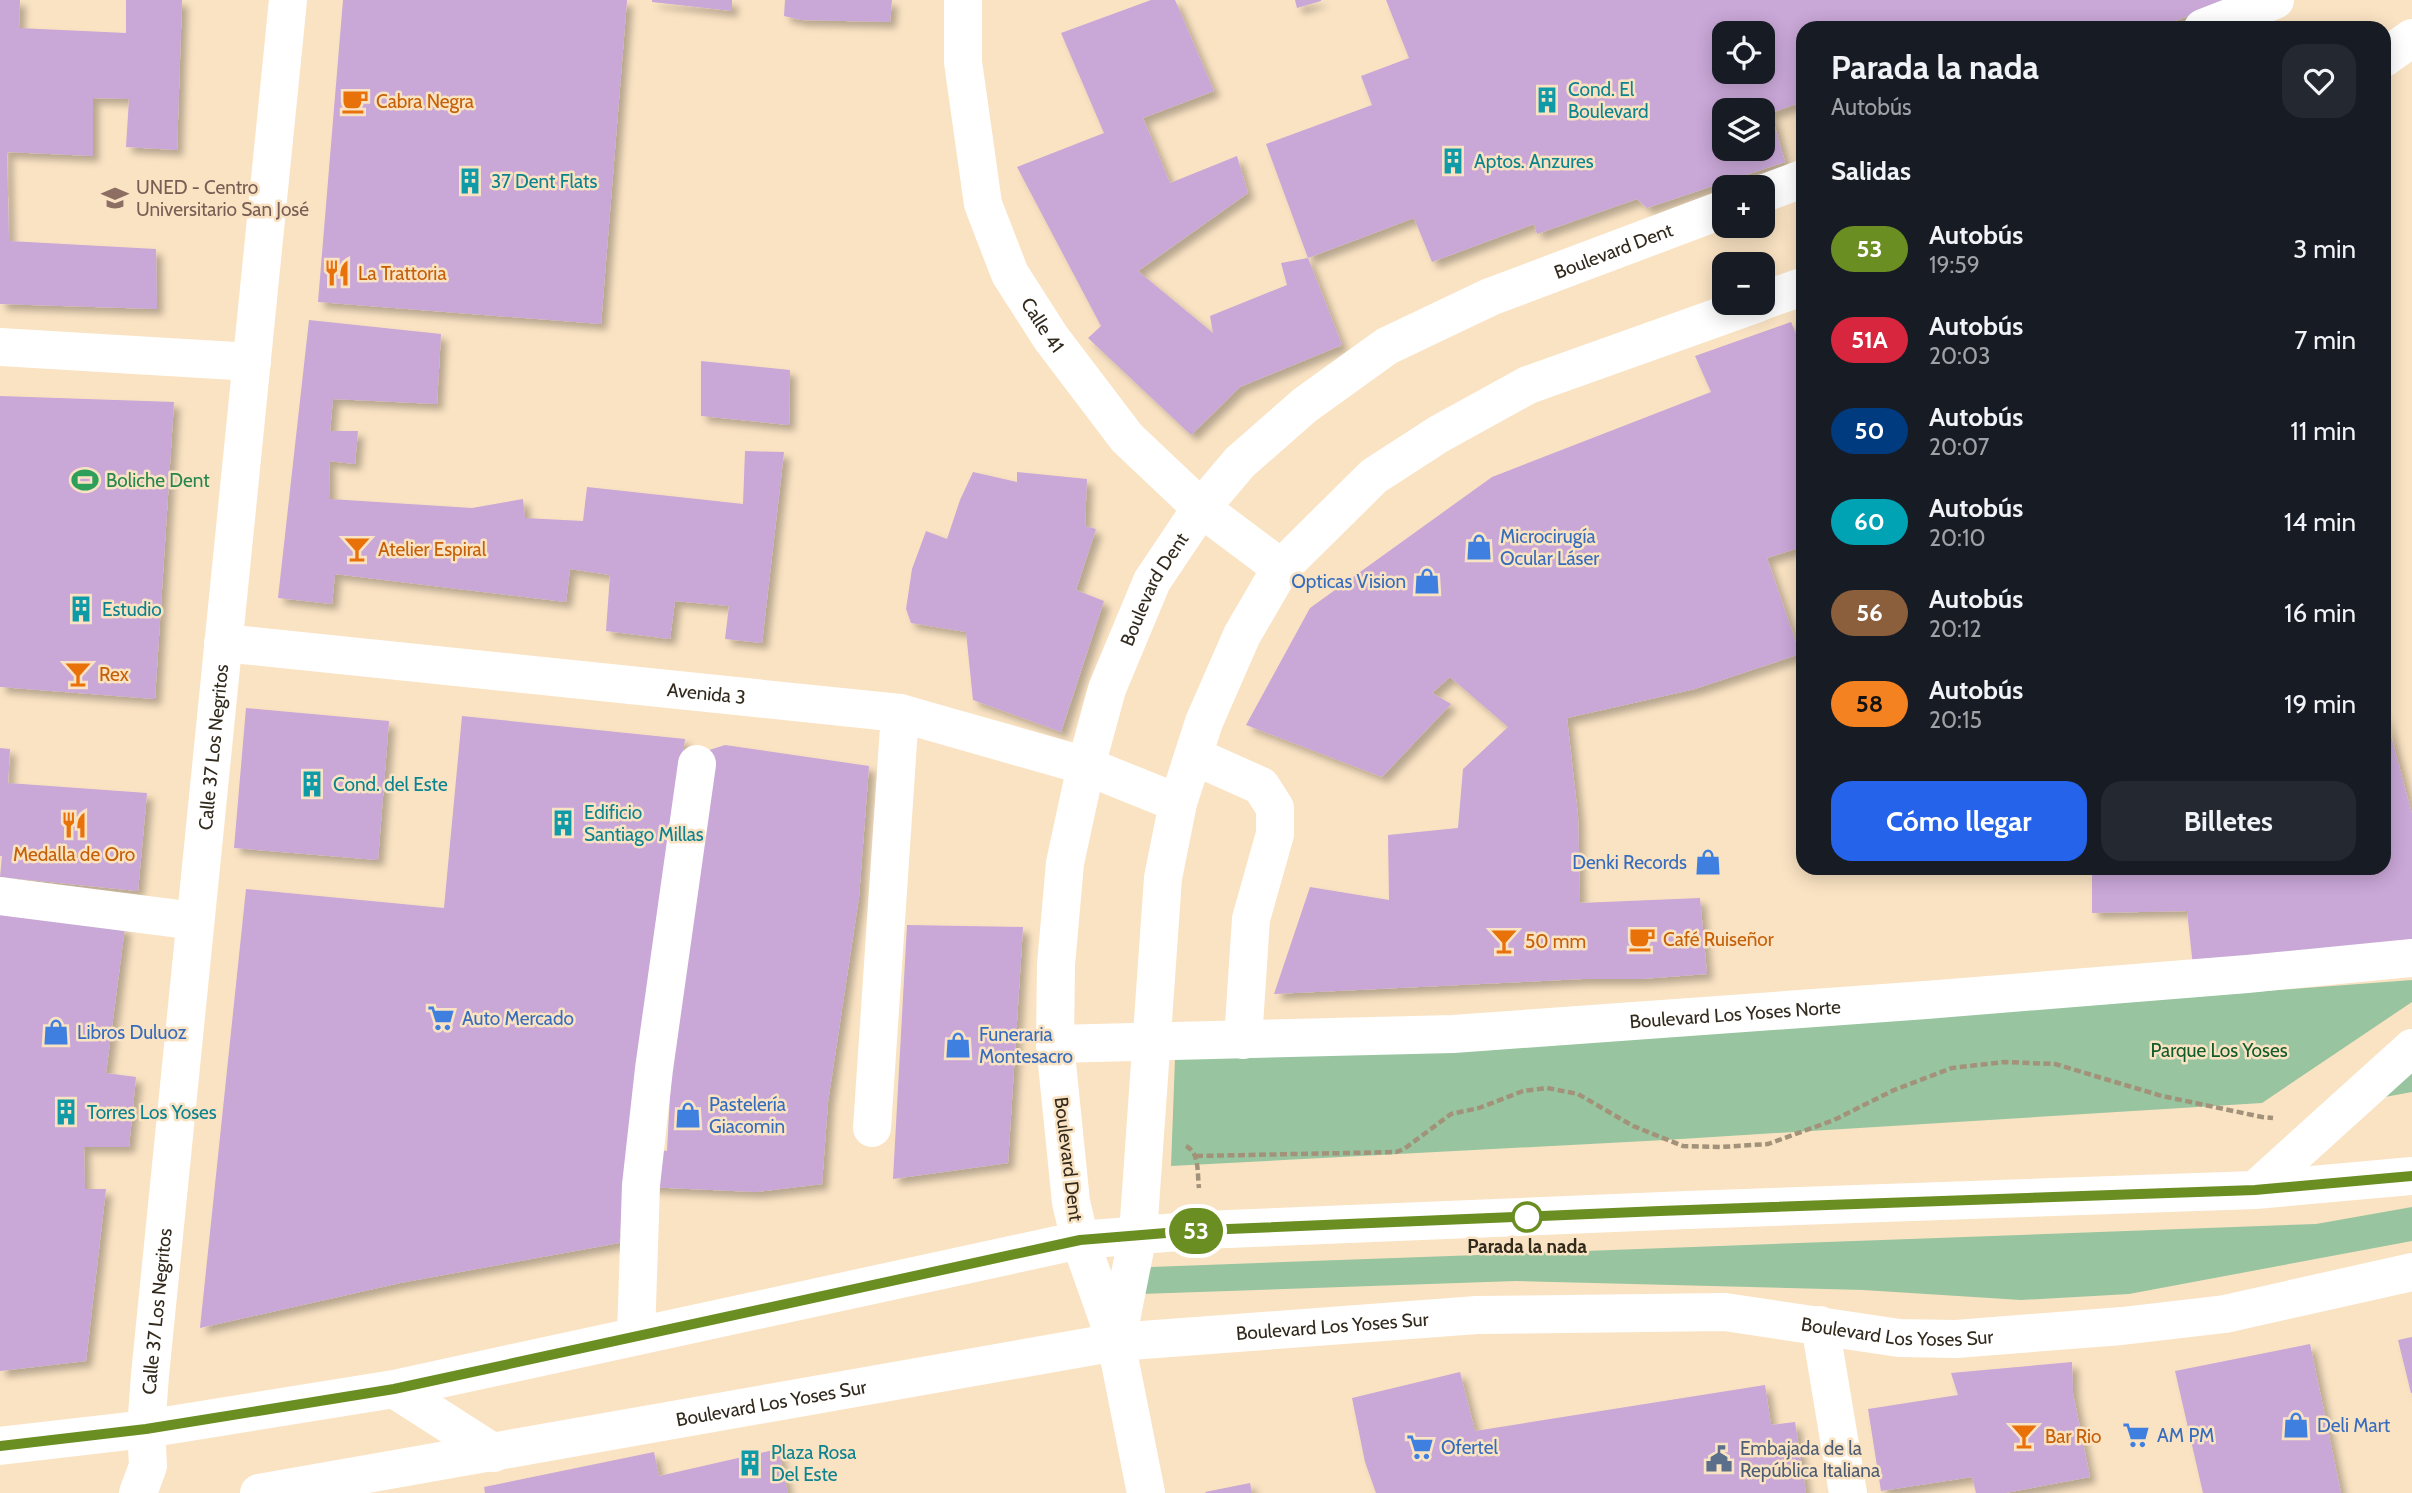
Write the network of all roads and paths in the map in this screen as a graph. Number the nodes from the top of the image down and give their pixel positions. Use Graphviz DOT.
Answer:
graph roads {
  1 [pos="288,0"];
  2 [pos="963,0"];
  3 [pos="2275,0"];
  4 [pos="2221,21"];
  5 [pos="2412,38"];
  6 [pos="2391,53"];
  7 [pos="1796,181"];
  8 [pos="1775,189"];
  9 [pos="1712,213"];
  10 [pos="1796,289"];
  11 [pos="1775,297"];
  12 [pos="1724,315"];
  13 [pos="0,347"];
  14 [pos="251,362"];
  15 [pos="1202,508"];
  16 [pos="1281,568"];
  17 [pos="223,643"];
  18 [pos="901,713"];
  19 [pos="1194,756"];
  20 [pos="697,764"];
  21 [pos="1086,766"];
  22 [pos="1178,803"];
  23 [pos="0,896"];
  24 [pos="195,921"];
  25 [pos="2412,958"];
  26 [pos="1243,1040"];
  27 [pos="1152,1042"];
  28 [pos="1055,1044"];
  29 [pos="2412,1048"];
  30 [pos="2334,1119"];
  31 [pos="872,1128"];
  32 [pos="1196,1156"];
  33 [pos="2412,1176"];
  34 [pos="2255,1190"];
  35 [pos="1138,1234"];
  36 [pos="1080,1240"];
  37 [pos="2412,1272"];
  38 [pos="1820,1325"];
  39 [pos="636,1336"];
  40 [pos="1116,1342"];
  41 [pos="394,1389"];
  42 [pos="146,1429"];
  43 [pos="0,1446"];
  44 [pos="494,1453"];
  45 [pos="442,1478"];
  46 [pos="138,1493"];
  47 [pos="259,1493"];
  48 [pos="1146,1493"];
  49 [pos="1848,1493"];
  1 -- 14 [label="main road, Calle 37 Los Negritos"];
  2 -- 15 [label="main road, Calle 41"];
  3 -- 4 [label="main road"];
  5 -- 6 [label="main road"];
  7 -- 8 [label="main road"];
  9 -- 15 [label="main road, Boulevard Dent"];
  10 -- 11 [label="main road"];
  12 -- 16 [label="main road"];
  13 -- 14 [label="main road"];
  14 -- 17 [label="main road, Calle 37 Los Negritos"];
  15 -- 16 [label="main road, Calle 41"];
  15 -- 21 [label="main road, Boulevard Dent"];
  16 -- 19 [label="main road"];
  17 -- 18 [label="main road, Avenida 3"];
  17 -- 24 [label="main road, Calle 37 Los Negritos"];
  18 -- 21 [label="main road, Avenida 3"];
  18 -- 31 [label="main road"];
  19 -- 22 [label="main road"];
  19 -- 26 [label="main road"];
  20 -- 39 [label="main road"];
  21 -- 22 [label="main road, Avenida 3"];
  21 -- 28 [label="main road, Boulevard Dent"];
  22 -- 27 [label="main road"];
  23 -- 24 [label="main road"];
  24 -- 42 [label="main road, Calle 37 Los Negritos"];
  25 -- 26 [label="main road, Boulevard Los Yoses Norte"];
  26 -- 27 [label="main road, Boulevard Los Yoses Norte"];
  27 -- 28 [label="main road, Boulevard Los Yoses Norte"];
  27 -- 35 [label="main road"];
  28 -- 36 [label="main road, Boulevard Dent"];
  29 -- 30 [label="main road"];
  30 -- 32 [label="path"];
  30 -- 34 [label="main road"];
  33 -- 34 [label="main road"];
  34 -- 35 [label="main road"];
  35 -- 36 [label="main road"];
  35 -- 40 [label="main road"];
  36 -- 39 [label="main road"];
  36 -- 40 [label="main road, Boulevard Dent"];
  37 -- 38 [label="main road, Boulevard Los Yoses Sur"];
  38 -- 40 [label="main road, Boulevard Los Yoses Sur"];
  38 -- 49 [label="main road"];
  39 -- 41 [label="main road"];
  40 -- 44 [label="main road, Boulevard Los Yoses Sur"];
  40 -- 48 [label="main road"];
  41 -- 42 [label="main road"];
  41 -- 44 [label="main road"];
  42 -- 43 [label="main road"];
  42 -- 46 [label="main road, Calle 37 Los Negritos"];
  44 -- 45 [label="main road, Boulevard Los Yoses Sur"];
  45 -- 47 [label="main road, Boulevard Los Yoses Sur"];
}
